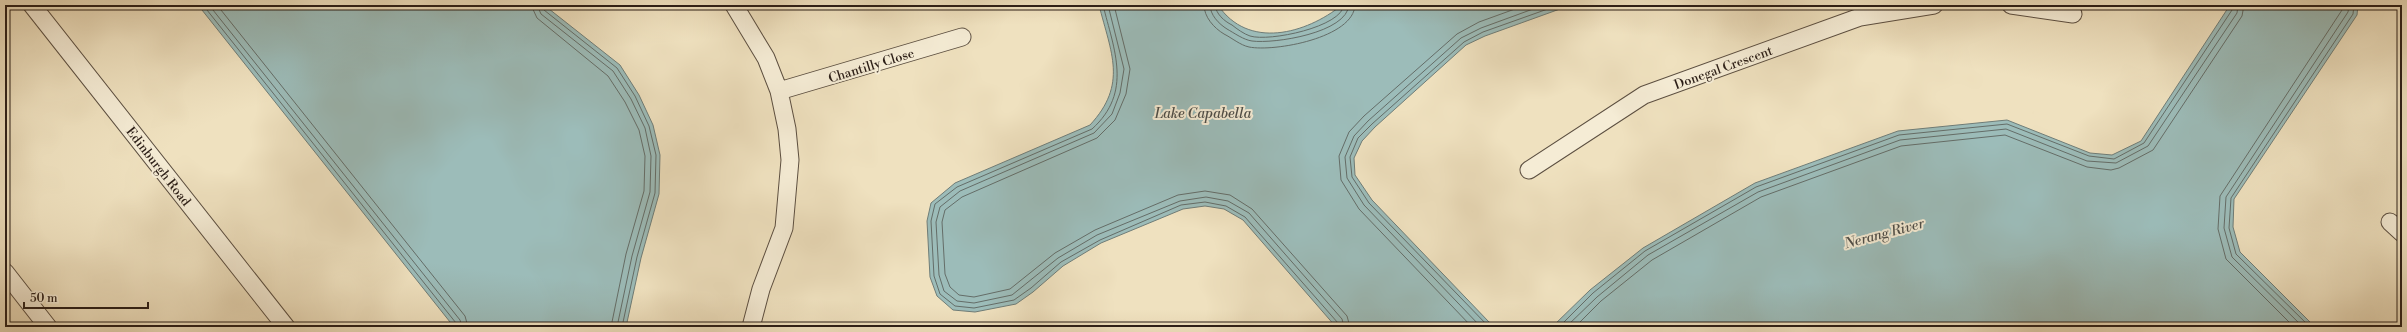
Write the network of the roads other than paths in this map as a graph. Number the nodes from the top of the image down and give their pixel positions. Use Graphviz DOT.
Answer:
graph roads {
  1 [pos="32,5"];
  2 [pos="734,5"];
  3 [pos="1934,5"];
  4 [pos="2011,5"];
  5 [pos="1857,11"];
  6 [pos="2072,14"];
  7 [pos="962,37"];
  8 [pos="779,91"];
  9 [pos="1530,170"];
  10 [pos="5,272"];
  11 [pos="48,327"];
  12 [pos="286,327"];
  13 [pos="752,327"];
  1 -- 12 [label="street, Edinburgh Road"];
  2 -- 8 [label="street"];
  3 -- 5 [label="street, Donegal Crescent"];
  4 -- 6 [label="street"];
  5 -- 9 [label="street, Donegal Crescent"];
  7 -- 8 [label="street, Chantilly Close"];
  8 -- 13 [label="street"];
  10 -- 11 [label="street"];
}
